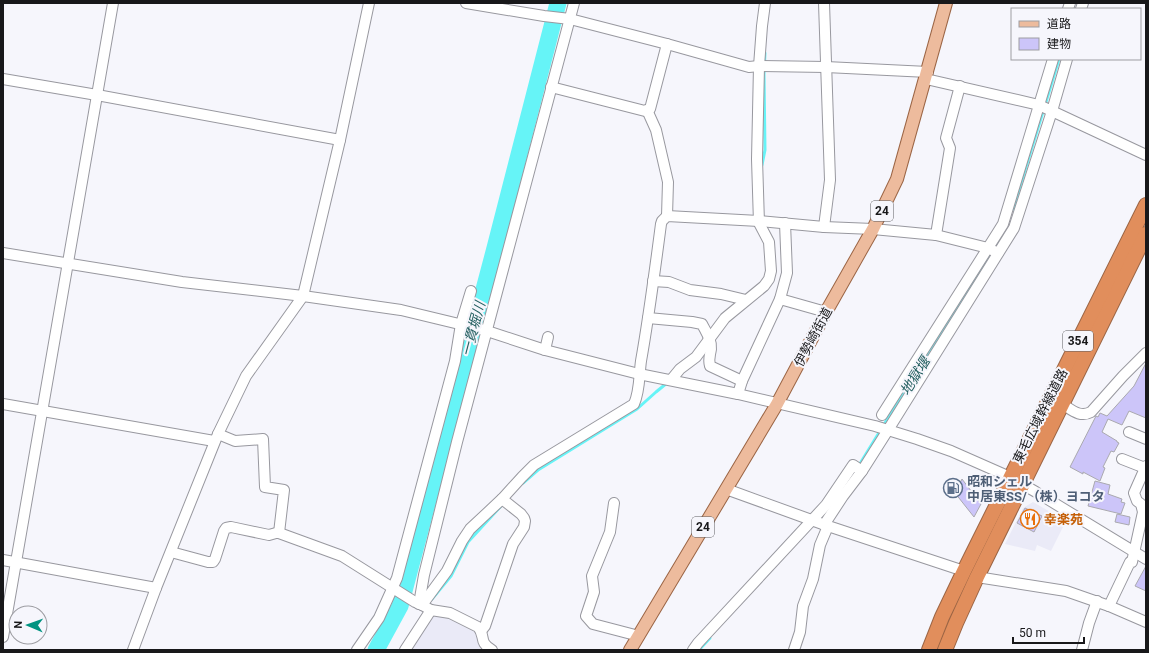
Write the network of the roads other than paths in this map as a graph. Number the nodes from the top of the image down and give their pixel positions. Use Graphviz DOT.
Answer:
graph roads {
  1 [pos="113,3"];
  2 [pos="369,3"];
  3 [pos="466,3"];
  4 [pos="574,3"];
  5 [pos="765,3"];
  6 [pos="824,3"];
  7 [pos="946,3"];
  8 [pos="568,19"];
  9 [pos="667,44"];
  10 [pos="1053,60"];
  11 [pos="1067,60"];
  12 [pos="760,66"];
  13 [pos="826,68"];
  14 [pos="927,75"];
  15 [pos="3,79"];
  16 [pos="960,86"];
  17 [pos="551,87"];
  18 [pos="97,95"];
  19 [pos="1039,105"];
  20 [pos="647,110"];
  21 [pos="1052,111"];
  22 [pos="340,140"];
  23 [pos="1146,155"];
  24 [pos="1146,205"];
  25 [pos="667,216"];
  26 [pos="759,221"];
  27 [pos="785,223"];
  28 [pos="824,227"];
  29 [pos="873,229"];
  30 [pos="1146,234"];
  31 [pos="936,235"];
  32 [pos="988,248"];
  33 [pos="3,253"];
  34 [pos="998,253"];
  35 [pos="68,264"];
  36 [pos="653,281"];
  37 [pos="471,291"];
  38 [pos="303,296"];
  39 [pos="780,299"];
  40 [pos="746,300"];
  41 [pos="826,312"];
  42 [pos="648,318"];
  43 [pos="463,324"];
  44 [pos="485,331"];
  45 [pos="548,337"];
  46 [pos="710,338"];
  47 [pos="545,350"];
  48 [pos="1146,353"];
  49 [pos="639,374"];
  50 [pos="671,380"];
  51 [pos="742,381"];
  52 [pos="738,394"];
  53 [pos="3,404"];
  54 [pos="777,404"];
  55 [pos="1062,404"];
  56 [pos="42,411"];
  57 [pos="882,415"];
  58 [pos="888,430"];
  59 [pos="1129,432"];
  60 [pos="216,438"];
  61 [pos="1146,439"];
  62 [pos="1122,459"];
  63 [pos="1146,467"];
  64 [pos="862,470"];
  65 [pos="1010,478"];
  66 [pos="1023,484"];
  67 [pos="726,489"];
  68 [pos="502,499"];
  69 [pos="614,503"];
  70 [pos="812,520"];
  71 [pos="826,526"];
  72 [pos="279,534"];
  73 [pos="171,552"];
  74 [pos="1135,552"];
  75 [pos="1146,559"];
  76 [pos="3,560"];
  77 [pos="16,563"];
  78 [pos="964,571"];
  79 [pos="977,577"];
  80 [pos="156,588"];
  81 [pos="395,589"];
  82 [pos="1097,601"];
  83 [pos="419,604"];
  84 [pos="1109,606"];
  85 [pos="432,610"];
  86 [pos="1146,622"];
  87 [pos="481,631"];
  88 [pos="638,636"];
  89 [pos="3,637"];
  90 [pos="133,650"];
  91 [pos="357,650"];
  92 [pos="405,650"];
  93 [pos="492,650"];
  94 [pos="630,650"];
  95 [pos="693,650"];
  96 [pos="794,650"];
  97 [pos="929,650"];
  98 [pos="946,650"];
  99 [pos="1082,650"];
  1 -- 18 [label="street"];
  2 -- 22 [label="street"];
  3 -- 8 [label="street"];
  4 -- 8 [label="street"];
  5 -- 12 [label="street"];
  6 -- 13 [label="street"];
  7 -- 14 [label="main road, 伊勢崎街道 / 24"];
  8 -- 9 [label="street"];
  8 -- 17 [label="street"];
  9 -- 12 [label="street"];
  9 -- 20 [label="street"];
  10 -- 19 [label="street"];
  11 -- 21 [label="street"];
  12 -- 13 [label="street"];
  12 -- 26 [label="street"];
  13 -- 14 [label="street"];
  13 -- 28 [label="street"];
  14 -- 16 [label="street"];
  14 -- 29 [label="main road, 伊勢崎街道 / 24"];
  15 -- 18 [label="street"];
  16 -- 19 [label="street"];
  16 -- 31 [label="street"];
  17 -- 20 [label="street"];
  17 -- 44 [label="street"];
  18 -- 22 [label="street"];
  18 -- 35 [label="street"];
  19 -- 21 [label="street"];
  19 -- 32 [label="street"];
  20 -- 25 [label="street"];
  21 -- 23 [label="street"];
  21 -- 34 [label="street"];
  22 -- 38 [label="street"];
  24 -- 65 [label="highway, 東毛広域幹線道路 / 354"];
  25 -- 26 [label="street"];
  25 -- 36 [label="street"];
  26 -- 27 [label="street"];
  26 -- 40 [label="street"];
  27 -- 28 [label="street"];
  27 -- 39 [label="street"];
  28 -- 29 [label="street"];
  29 -- 31 [label="street"];
  29 -- 41 [label="main road, 伊勢崎街道 / 24"];
  30 -- 55 [label="highway, 東毛広域幹線道路 / 354"];
  31 -- 32 [label="street"];
  32 -- 34 [label="street"];
  32 -- 57 [label="street"];
  33 -- 35 [label="street"];
  34 -- 58 [label="street"];
  35 -- 38 [label="street"];
  35 -- 56 [label="street"];
  36 -- 40 [label="street"];
  36 -- 42 [label="street"];
  37 -- 43 [label="street"];
  38 -- 43 [label="street"];
  38 -- 60 [label="street"];
  39 -- 41 [label="street"];
  39 -- 51 [label="street"];
  40 -- 46 [label="street"];
  41 -- 54 [label="main road, 伊勢崎街道 / 24"];
  42 -- 46 [label="street"];
  42 -- 49 [label="street"];
  43 -- 44 [label="street"];
  43 -- 81 [label="street"];
  44 -- 47 [label="street"];
  44 -- 83 [label="street"];
  45 -- 47 [label="street"];
  46 -- 50 [label="street"];
  46 -- 51 [label="street"];
  47 -- 49 [label="street"];
  48 -- 55 [label="street"];
  49 -- 50 [label="street"];
  49 -- 68 [label="street"];
  50 -- 52 [label="street"];
  51 -- 52 [label="street"];
  52 -- 54 [label="street"];
  53 -- 56 [label="street"];
  54 -- 58 [label="street"];
  54 -- 67 [label="main road, 伊勢崎街道 / 24"];
  55 -- 66 [label="highway, 東毛広域幹線道路 / 354"];
  56 -- 60 [label="street"];
  56 -- 77 [label="street"];
  58 -- 64 [label="street"];
  58 -- 65 [label="street"];
  59 -- 61 [label="street"];
  60 -- 72 [label="street"];
  60 -- 73 [label="street"];
  62 -- 63 [label="street"];
  63 -- 74 [label="street"];
  64 -- 70 [label="street"];
  64 -- 71 [label="street"];
  65 -- 66 [label="street"];
  65 -- 78 [label="highway, 東毛広域幹線道路 / 354"];
  66 -- 74 [label="street"];
  66 -- 79 [label="highway, 東毛広域幹線道路 / 354"];
  67 -- 70 [label="street"];
  67 -- 88 [label="main road, 伊勢崎街道 / 24"];
  68 -- 83 [label="street"];
  68 -- 87 [label="street"];
  69 -- 88 [label="street"];
  70 -- 71 [label="street"];
  70 -- 95 [label="street"];
  71 -- 78 [label="street"];
  71 -- 96 [label="street"];
  72 -- 73 [label="street"];
  72 -- 81 [label="street"];
  73 -- 80 [label="street"];
  74 -- 75 [label="street"];
  74 -- 84 [label="street"];
  76 -- 77 [label="street"];
  77 -- 80 [label="street"];
  77 -- 89 [label="street"];
  78 -- 97 [label="highway, 東毛広域幹線道路 / 354"];
  79 -- 82 [label="street"];
  79 -- 98 [label="highway, 東毛広域幹線道路 / 354"];
  80 -- 90 [label="street"];
  81 -- 83 [label="street"];
  81 -- 91 [label="street"];
  82 -- 84 [label="street"];
  82 -- 99 [label="street"];
  83 -- 85 [label="street"];
  84 -- 86 [label="street"];
  85 -- 87 [label="street"];
  85 -- 92 [label="street"];
  87 -- 93 [label="street"];
  88 -- 94 [label="main road, 伊勢崎街道 / 24"];
}
